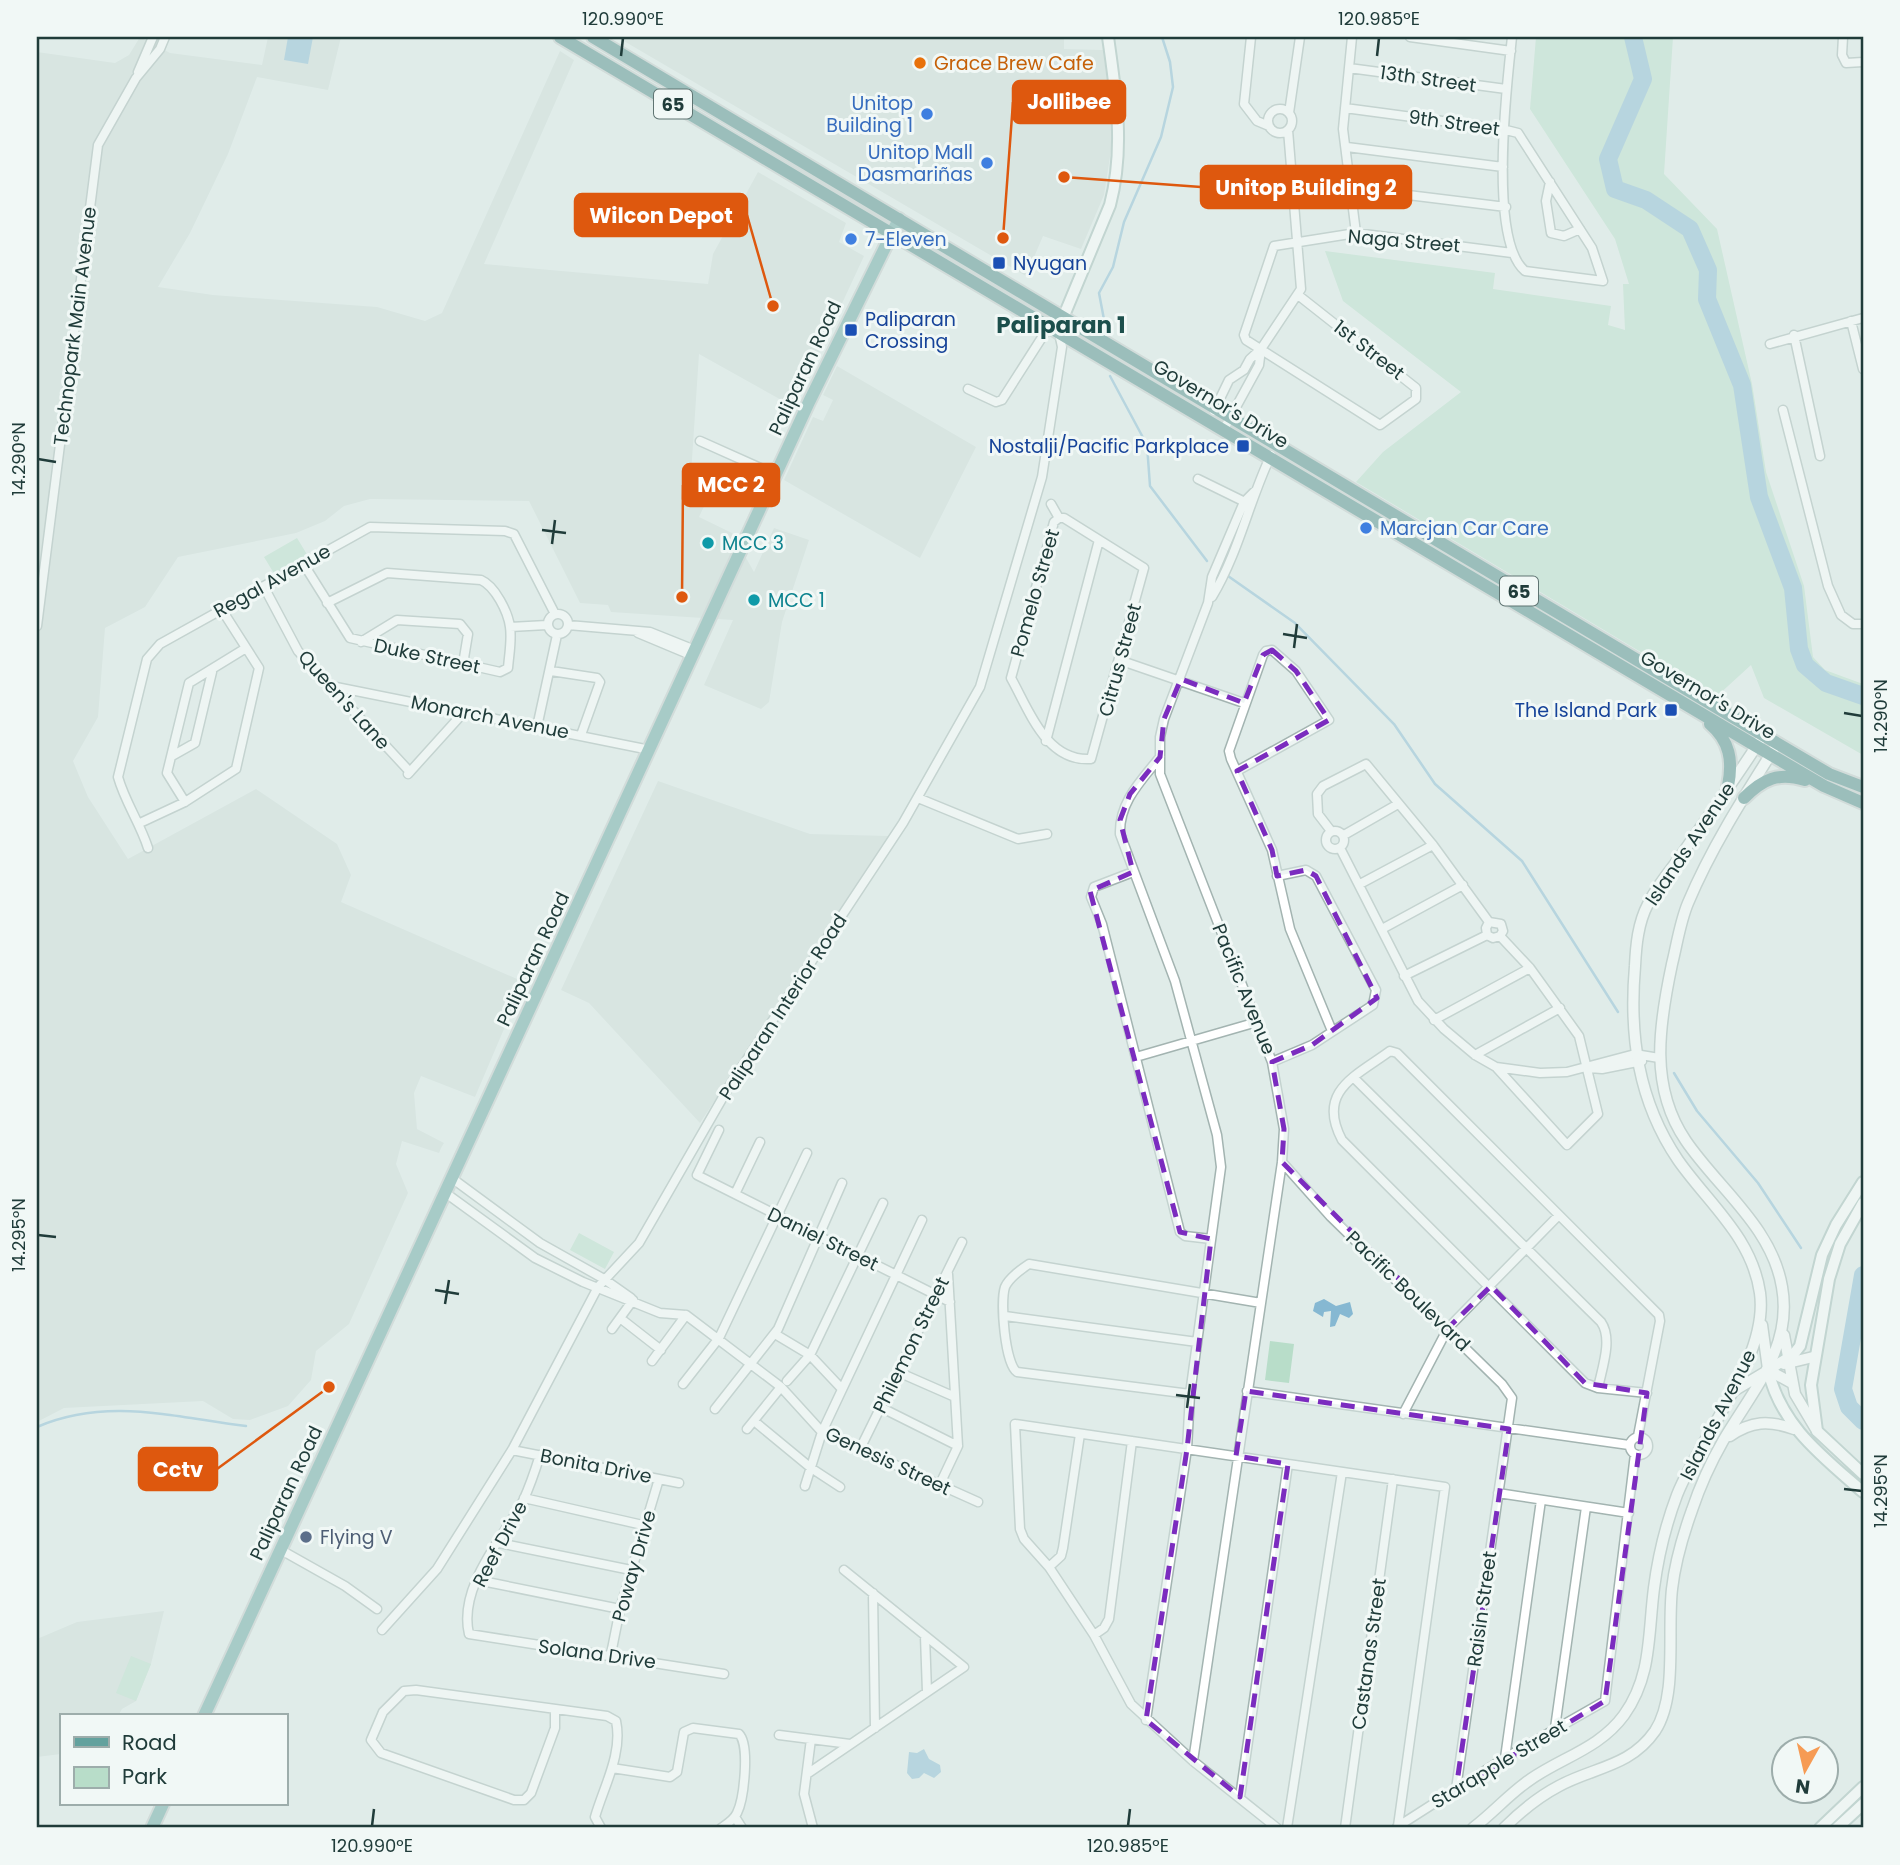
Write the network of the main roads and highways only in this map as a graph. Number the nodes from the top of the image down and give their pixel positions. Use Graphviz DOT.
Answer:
graph roads {
  1 [pos="560,37"];
  2 [pos="593,37"];
  3 [pos="1108,37"];
  4 [pos="899,219"];
  5 [pos="890,233"];
  6 [pos="1056,326"];
  7 [pos="1273,451"];
  8 [pos="1688,706"];
  9 [pos="1759,741"];
  10 [pos="1774,749"];
  11 [pos="1728,786"];
  12 [pos="1824,786"];
  13 [pos="1863,787"];
  14 [pos="1744,798"];
  15 [pos="1863,803"];
  16 [pos="1863,1182"];
  17 [pos="1863,1203"];
  18 [pos="1863,1475"];
  19 [pos="1863,1492"];
  20 [pos="205,1714"];
  21 [pos="1863,1787"];
  22 [pos="1863,1804"];
  23 [pos="162,1806"];
  24 [pos="152,1828"];
  25 [pos="1820,1828"];
  26 [pos="1837,1828"];
  1 -- 5 [label="highway, Governor's Drive / 65"];
  2 -- 4 [label="highway, Governor's Drive / 65"];
  3 -- 6 [label="main road"];
  4 -- 5 [label="main road, Paliparan Road"];
  4 -- 6 [label="highway, Governor's Drive / 65"];
  5 -- 6 [label="highway, Governor's Drive / 65"];
  5 -- 20 [label="main road, Paliparan Road"];
  6 -- 7 [label="highway, Governor's Drive / 65"];
  7 -- 8 [label="highway, Governor's Drive / 65"];
  7 -- 9 [label="highway, Governor's Drive / 65"];
  8 -- 9 [label="highway, Governor's Drive / 65"];
  8 -- 11 [label="highway"];
  9 -- 10 [label="highway, Governor's Drive / 65"];
  10 -- 12 [label="highway, Governor's Drive / 65"];
  10 -- 13 [label="highway, Governor's Drive / 65"];
  12 -- 14 [label="highway"];
  12 -- 15 [label="highway, Governor's Drive / 65"];
  16 -- 19 [label="main road"];
  17 -- 18 [label="main road"];
  21 -- 25 [label="main road"];
  22 -- 26 [label="main road"];
  23 -- 24 [label="main road"];
}
